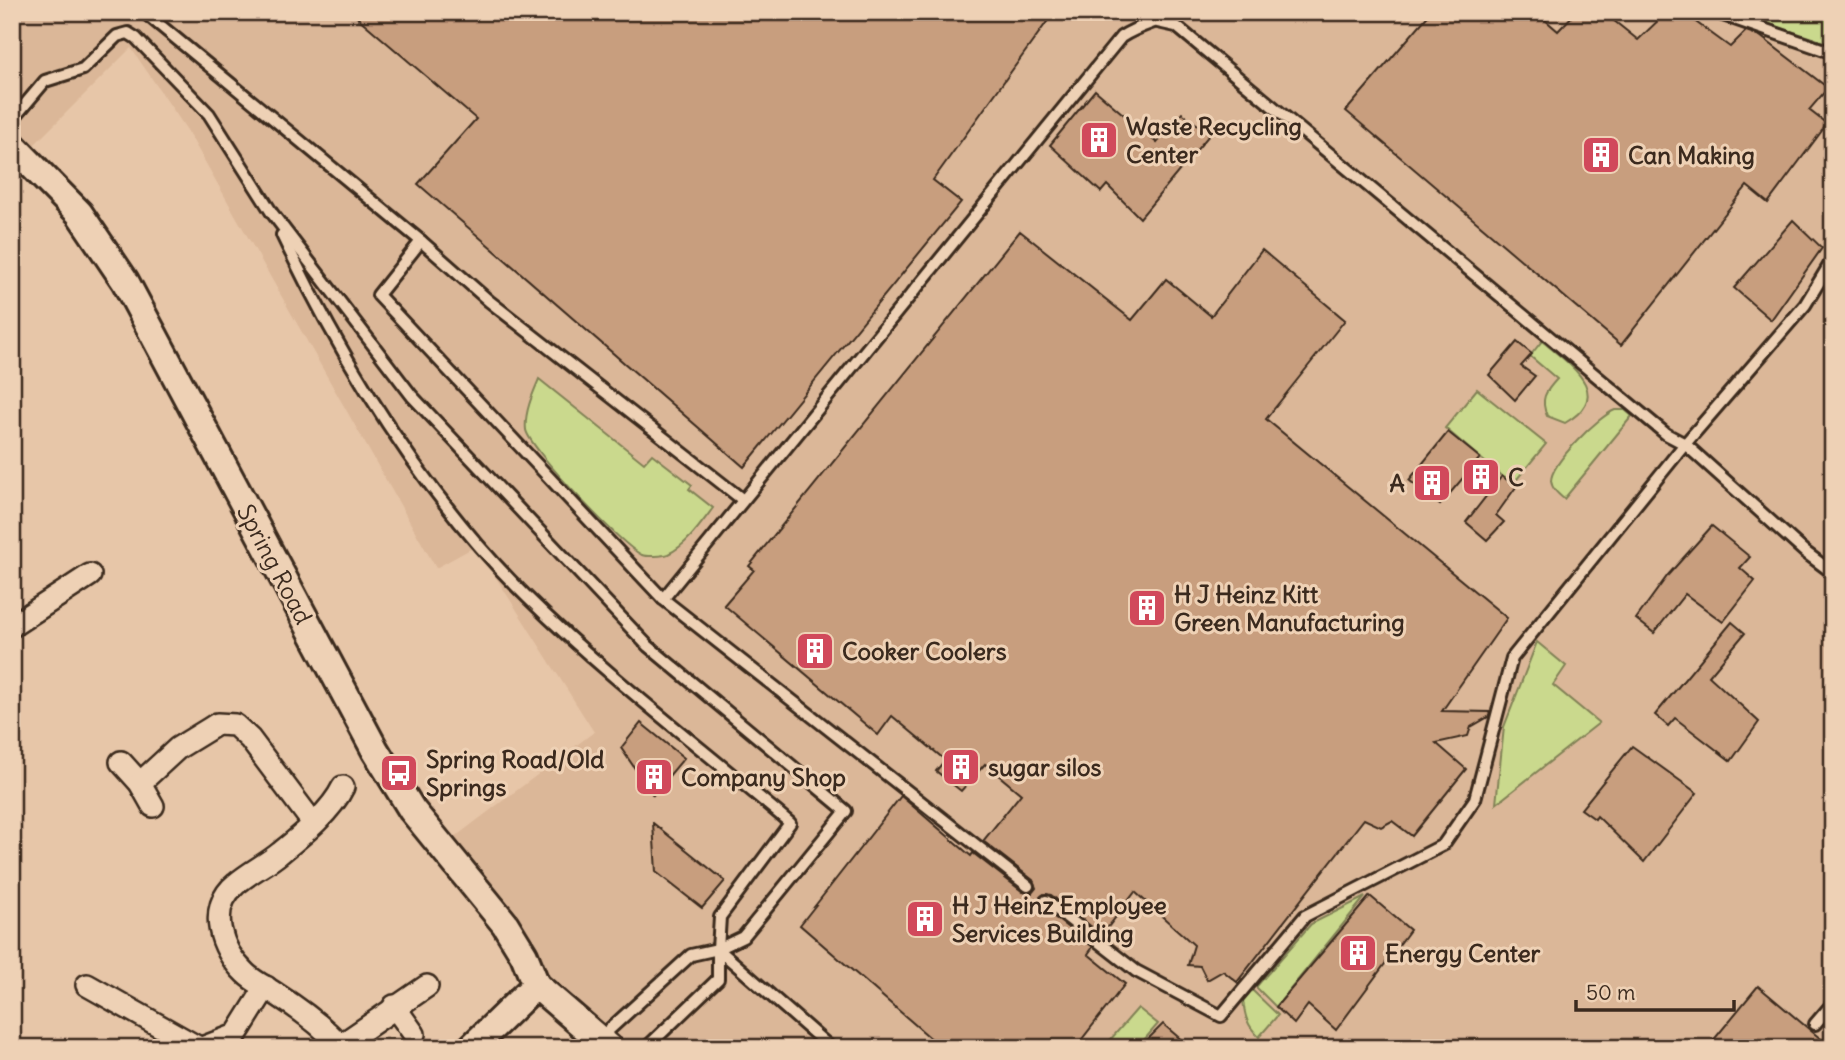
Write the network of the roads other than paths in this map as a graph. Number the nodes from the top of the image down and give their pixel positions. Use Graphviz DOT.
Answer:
graph roads {
  1 [pos="144,12"];
  2 [pos="1178,12"];
  3 [pos="1714,12"];
  4 [pos="1157,17"];
  5 [pos="1833,53"];
  6 [pos="12,120"];
  7 [pos="12,145"];
  8 [pos="272,214"];
  9 [pos="421,242"];
  10 [pos="1833,259"];
  11 [pos="1685,444"];
  12 [pos="743,500"];
  13 [pos="1833,573"];
  14 [pos="90,575"];
  15 [pos="663,599"];
  16 [pos="12,626"];
  17 [pos="121,762"];
  18 [pos="140,783"];
  19 [pos="343,787"];
  20 [pos="153,806"];
  21 [pos="313,823"];
  22 [pos="1028,886"];
  23 [pos="1045,901"];
  24 [pos="718,949"];
  25 [pos="87,985"];
  26 [pos="536,985"];
  27 [pos="427,986"];
  28 [pos="266,988"];
  29 [pos="1833,1003"];
  30 [pos="394,1006"];
  31 [pos="1815,1024"];
  32 [pos="414,1034"];
  33 [pos="604,1043"];
  34 [pos="342,1046"];
  35 [pos="201,1048"];
  36 [pos="471,1048"];
  37 [pos="646,1048"];
  38 [pos="831,1048"];
  1 -- 9 [label="lane"];
  2 -- 4 [label="lane"];
  3 -- 5 [label="lane"];
  4 -- 11 [label="lane"];
  4 -- 12 [label="lane"];
  6 -- 8 [label="lane"];
  7 -- 26 [label="street, Spring Road"];
  8 -- 24 [label="lane"];
  8 -- 24 [label="lane"];
  9 -- 12 [label="lane"];
  9 -- 15 [label="lane"];
  10 -- 11 [label="lane"];
  11 -- 13 [label="lane"];
  11 -- 23 [label="lane"];
  12 -- 15 [label="lane"];
  14 -- 16 [label="street"];
  15 -- 22 [label="lane"];
  17 -- 18 [label="street"];
  18 -- 20 [label="street"];
  18 -- 21 [label="street"];
  19 -- 21 [label="street"];
  21 -- 28 [label="street"];
  24 -- 33 [label="lane"];
  24 -- 37 [label="lane"];
  24 -- 38 [label="lane"];
  25 -- 35 [label="street"];
  26 -- 33 [label="street"];
  26 -- 36 [label="street"];
  27 -- 30 [label="street"];
  28 -- 34 [label="street"];
  28 -- 35 [label="street"];
  29 -- 31 [label="lane"];
  30 -- 32 [label="street"];
  30 -- 34 [label="street"];
}
